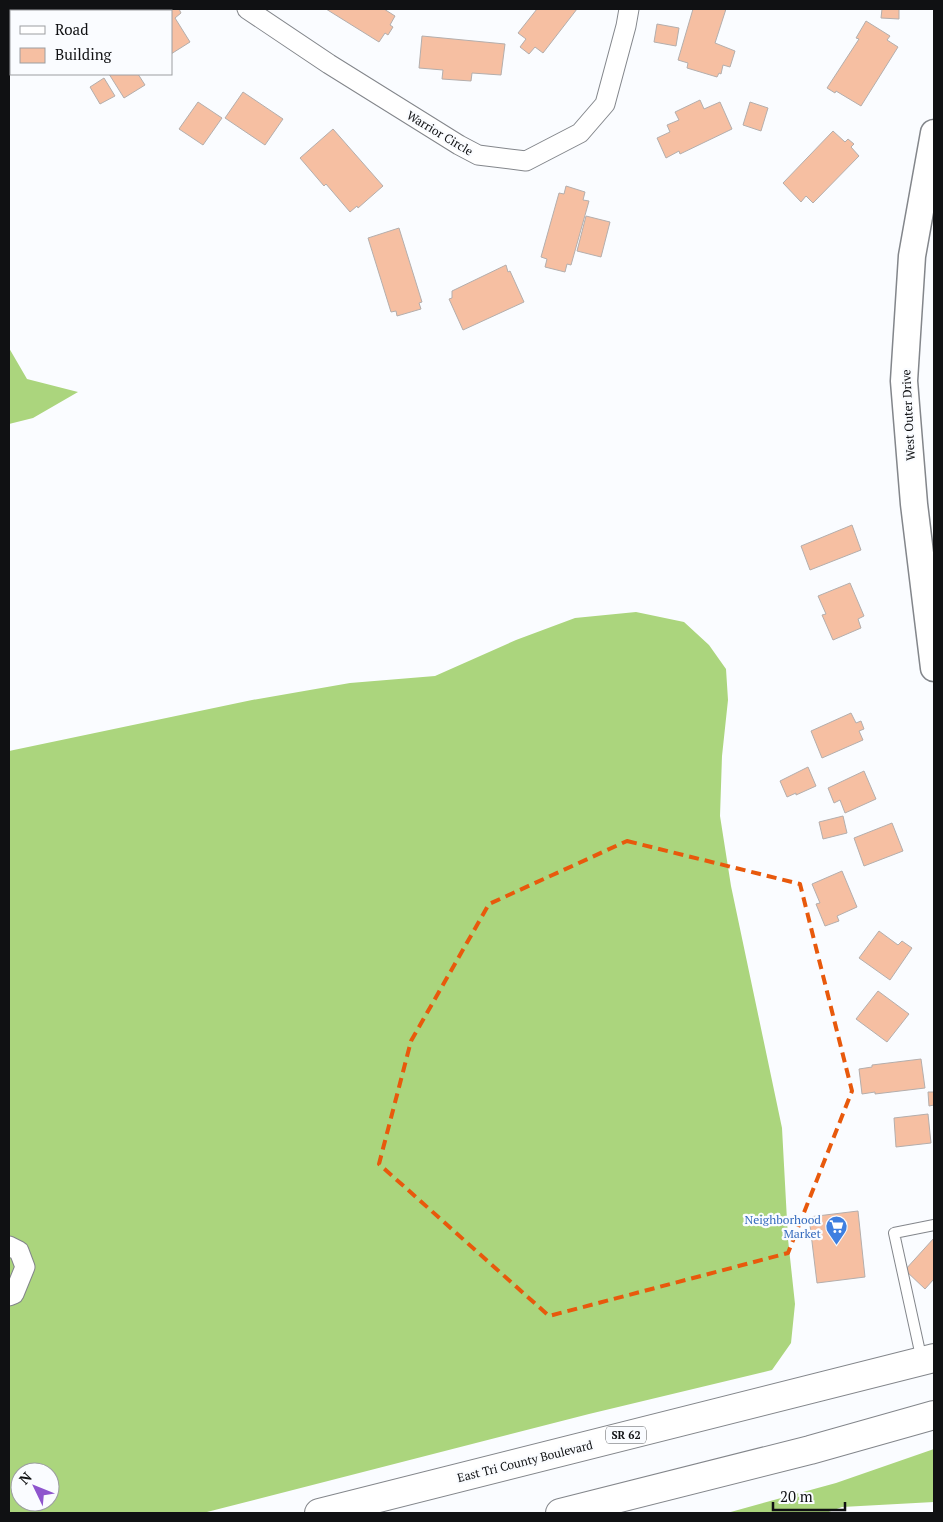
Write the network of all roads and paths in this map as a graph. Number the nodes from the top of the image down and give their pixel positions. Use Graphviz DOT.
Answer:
graph roads {
  1 [pos="247,9"];
  2 [pos="629,9"];
  3 [pos="934,133"];
  4 [pos="934,668"];
  5 [pos="934,1225"];
  6 [pos="9,1246"];
  7 [pos="9,1296"];
  8 [pos="928,1359"];
  9 [pos="934,1415"];
  10 [pos="319,1513"];
  11 [pos="560,1513"];
  1 -- 2 [label="street, Warrior Circle"];
  3 -- 4 [label="street, West Outer Drive"];
  5 -- 8 [label="lane"];
  6 -- 7 [label="street"];
  8 -- 10 [label="highway, East Tri County Boulevard / SR 62"];
  9 -- 11 [label="highway"];
}
